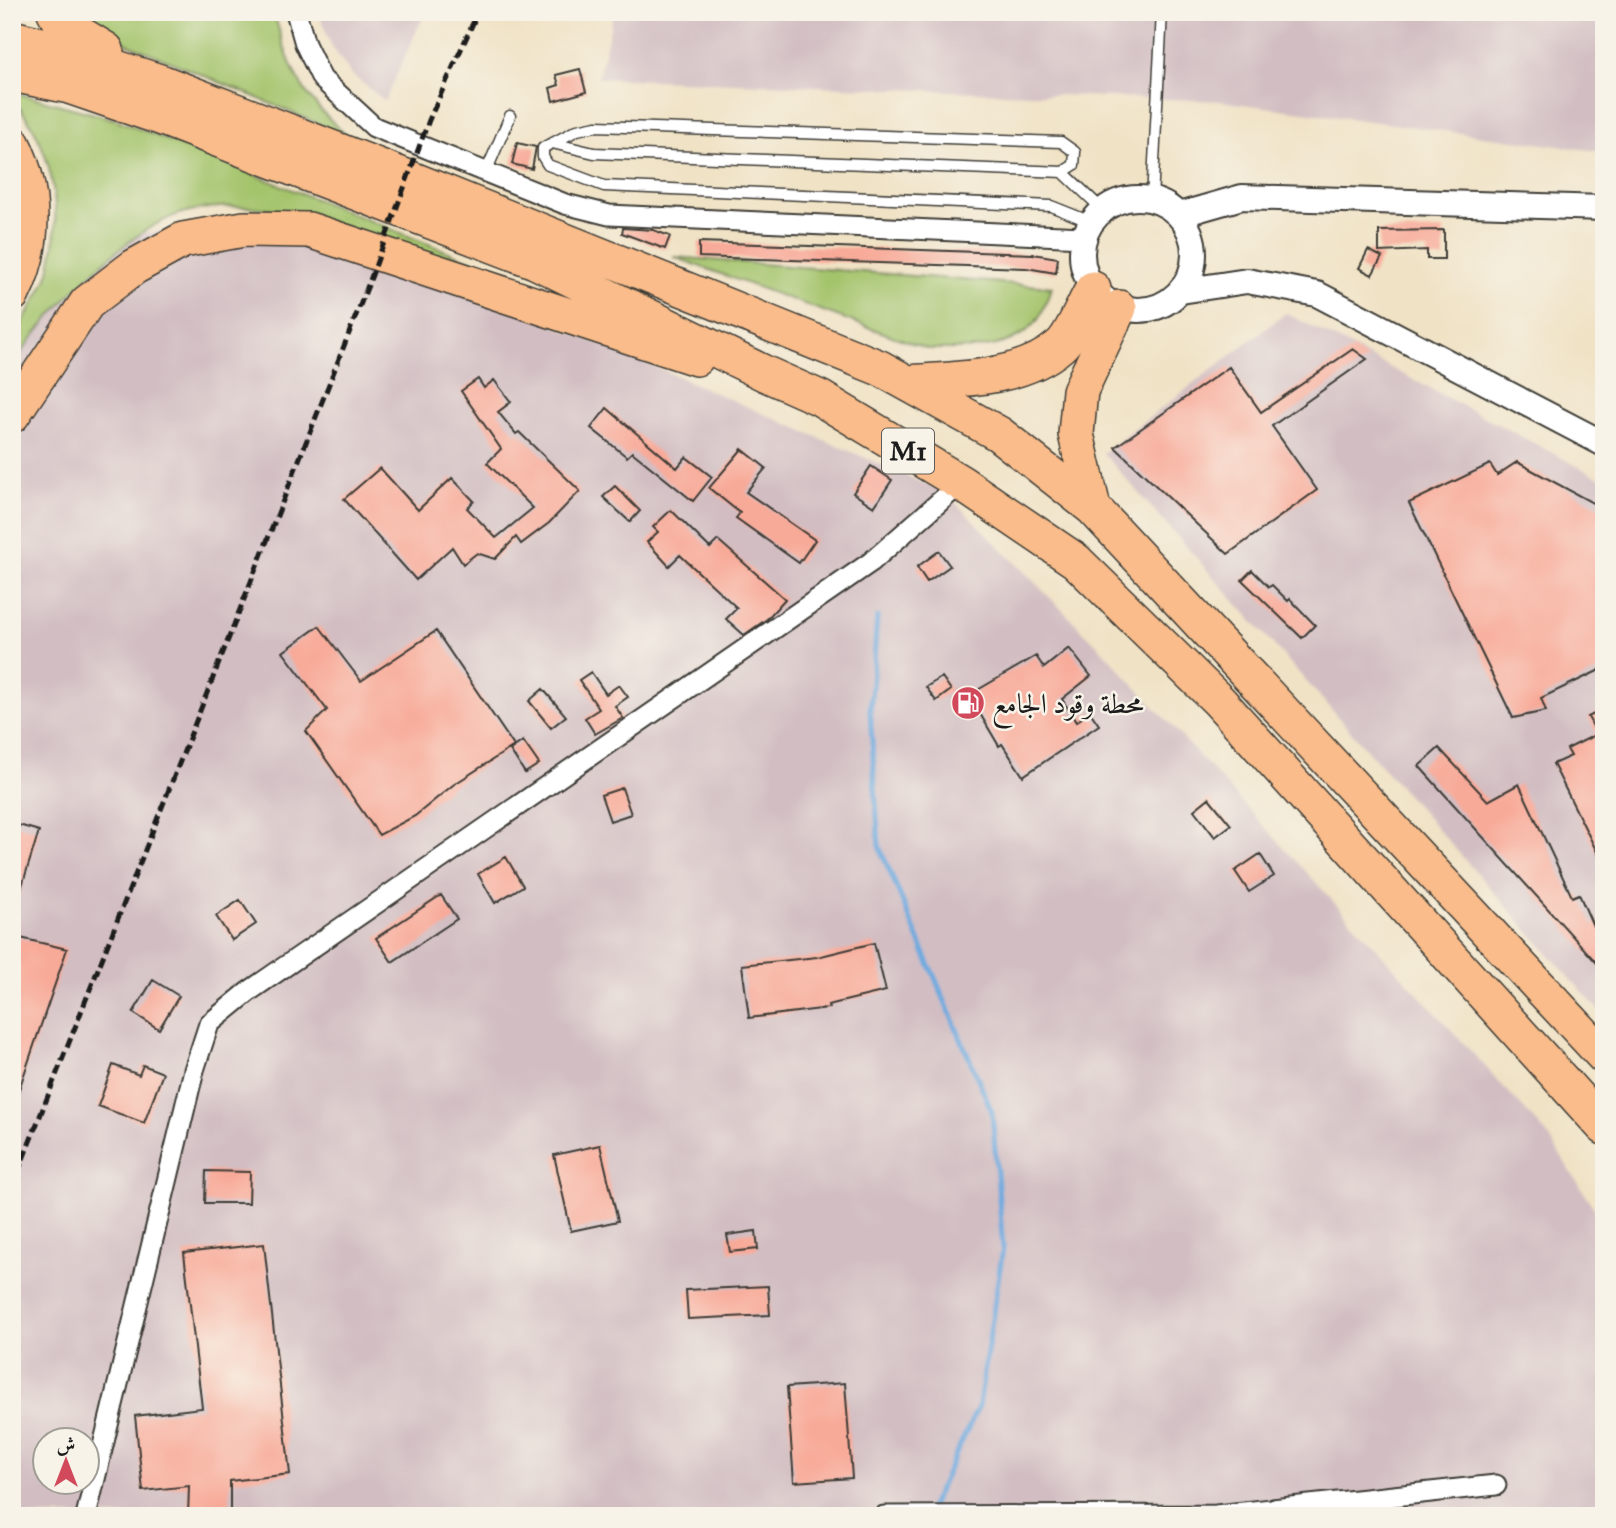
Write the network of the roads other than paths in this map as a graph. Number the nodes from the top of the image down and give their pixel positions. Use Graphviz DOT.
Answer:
graph roads {
  1 [pos="55,12"];
  2 [pos="296,12"];
  3 [pos="1162,12"];
  4 [pos="12,37"];
  5 [pos="12,74"];
  6 [pos="163,83"];
  7 [pos="510,116"];
  8 [pos="12,143"];
  9 [pos="552,143"];
  10 [pos="486,172"];
  11 [pos="1063,173"];
  12 [pos="1152,200"];
  13 [pos="1604,208"];
  14 [pos="1179,215"];
  15 [pos="1092,223"];
  16 [pos="1181,291"];
  17 [pos="12,294"];
  18 [pos="1106,299"];
  19 [pos="765,374"];
  20 [pos="908,383"];
  21 [pos="12,415"];
  22 [pos="1604,443"];
  23 [pos="961,483"];
  24 [pos="1093,508"];
  25 [pos="1604,1056"];
  26 [pos="1604,1126"];
  27 [pos="1496,1485"];
  28 [pos="86,1516"];
  29 [pos="884,1516"];
  1 -- 6 [label="highway"];
  2 -- 10 [label="street"];
  3 -- 12 [label="lane"];
  4 -- 6 [label="highway, M1"];
  5 -- 19 [label="highway, M1"];
  6 -- 20 [label="highway, M1"];
  7 -- 10 [label="lane"];
  8 -- 17 [label="highway"];
  9 -- 11 [label="lane"];
  9 -- 11 [label="lane"];
  9 -- 15 [label="lane"];
  10 -- 15 [label="street"];
  11 -- 15 [label="lane"];
  12 -- 14 [label="street"];
  12 -- 15 [label="street"];
  13 -- 14 [label="street"];
  14 -- 16 [label="street"];
  15 -- 18 [label="street"];
  16 -- 18 [label="street"];
  16 -- 22 [label="street"];
  18 -- 20 [label="highway"];
  18 -- 24 [label="highway"];
  19 -- 21 [label="highway"];
  19 -- 23 [label="highway, M1"];
  20 -- 24 [label="highway, M1"];
  23 -- 26 [label="highway, M1"];
  23 -- 28 [label="street"];
  24 -- 25 [label="highway, M1"];
  27 -- 29 [label="street"];
}
